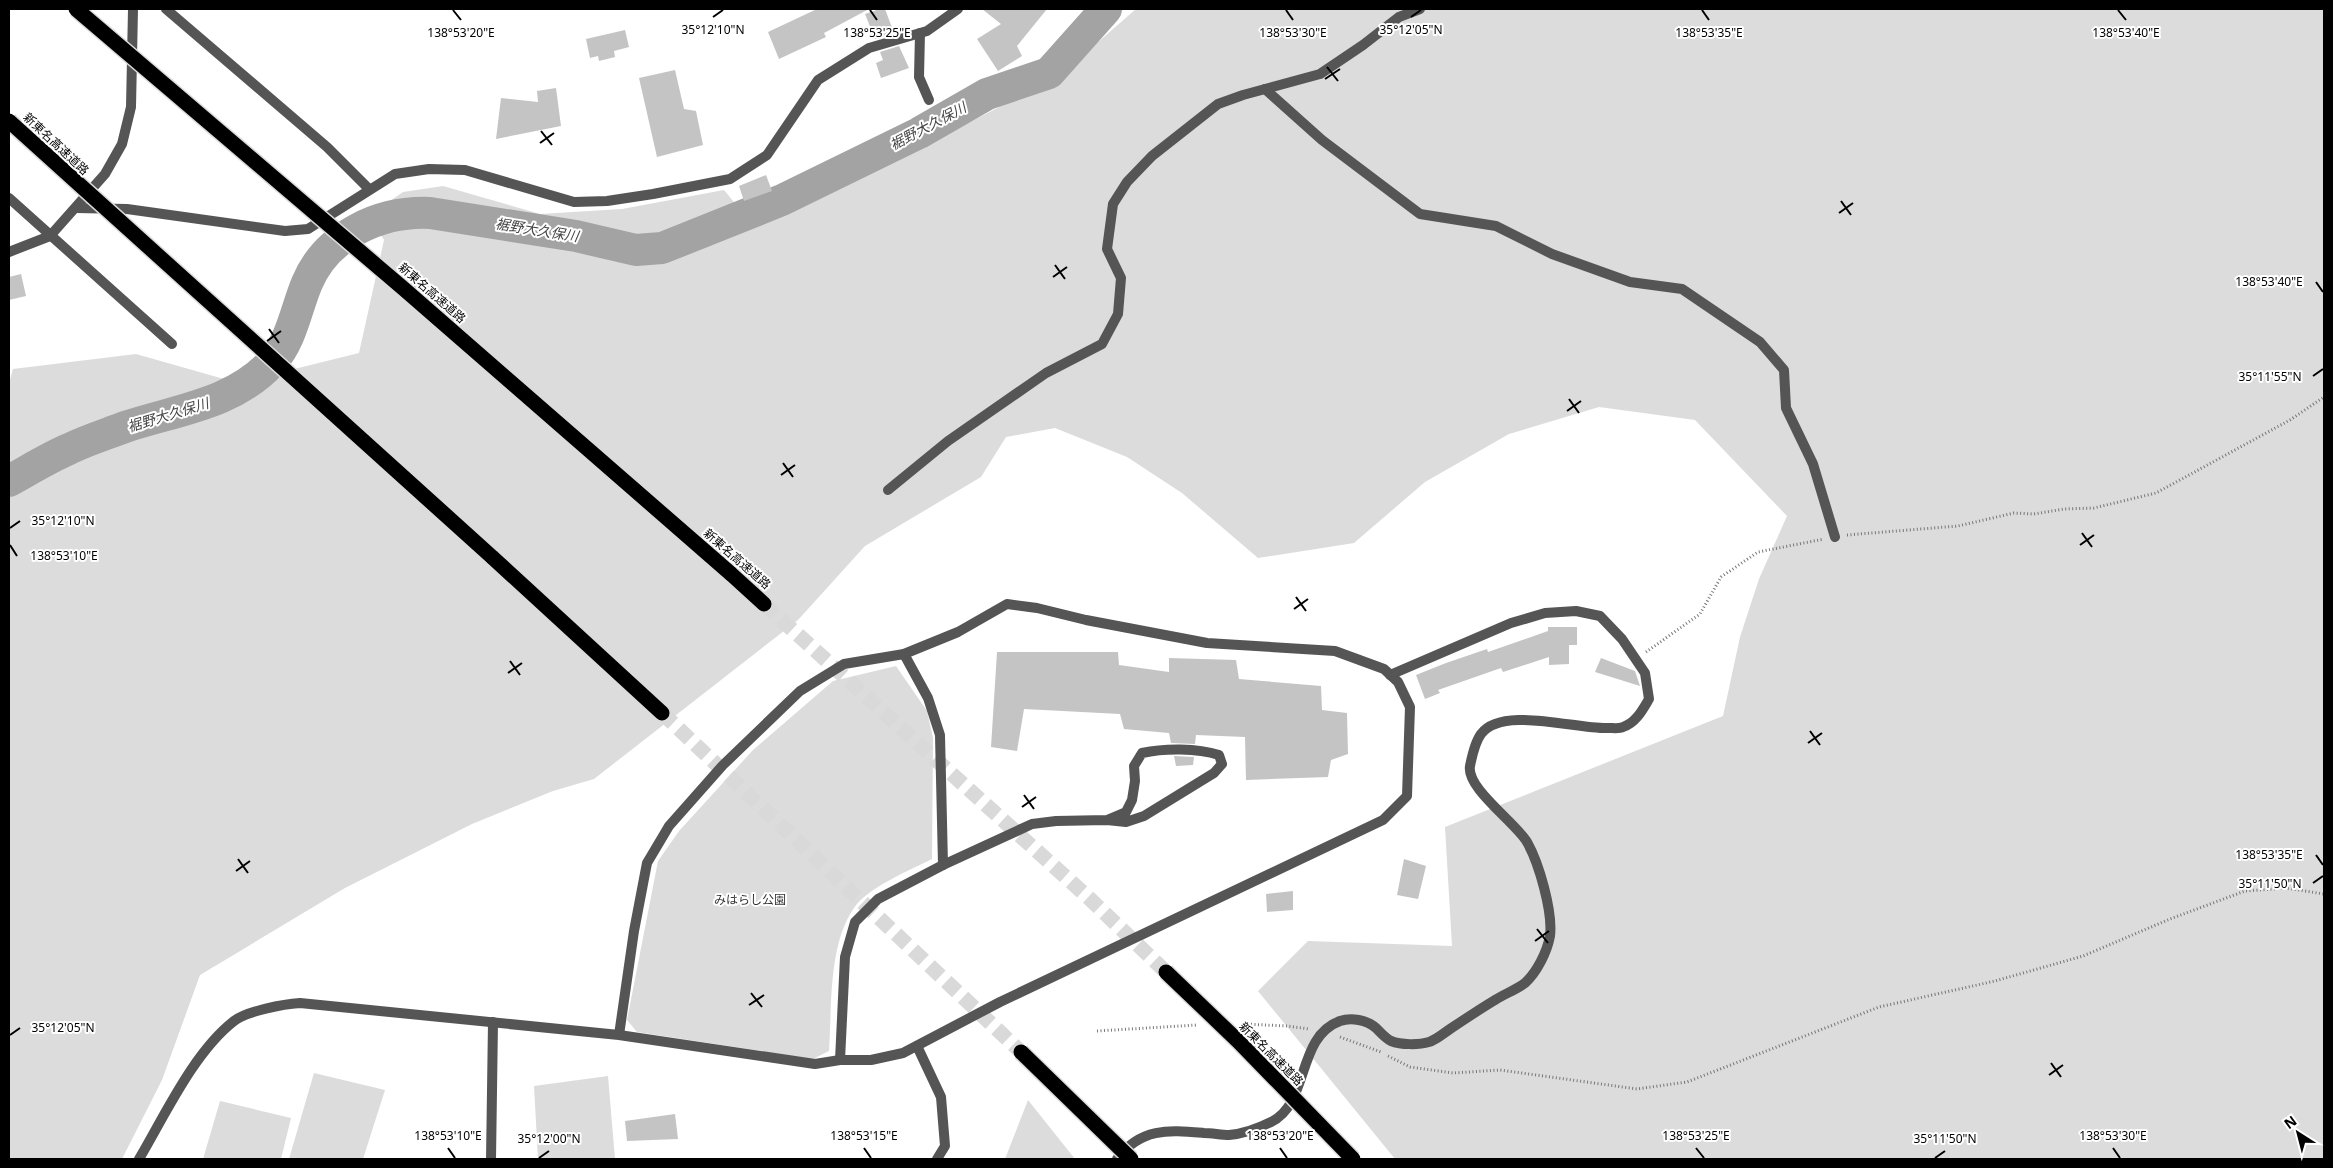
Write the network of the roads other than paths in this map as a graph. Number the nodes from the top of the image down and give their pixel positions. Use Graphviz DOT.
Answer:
graph roads {
  1 [pos="76,9"];
  2 [pos="133,9"];
  3 [pos="166,9"];
  4 [pos="958,9"];
  5 [pos="1420,9"];
  6 [pos="920,33"];
  7 [pos="1264,89"];
  8 [pos="929,100"];
  9 [pos="9,121"];
  10 [pos="369,189"];
  11 [pos="9,198"];
  12 [pos="76,208"];
  13 [pos="50,236"];
  14 [pos="9,252"];
  15 [pos="172,344"];
  16 [pos="888,490"];
  17 [pos="1835,537"];
  18 [pos="764,604"];
  19 [pos="904,654"];
  20 [pos="1390,675"];
  21 [pos="662,713"];
  22 [pos="1107,820"];
  23 [pos="943,865"];
  24 [pos="1166,972"];
  25 [pos="493,1022"];
  26 [pos="619,1036"];
  27 [pos="917,1046"];
  28 [pos="1021,1052"];
  29 [pos="840,1060"];
  30 [pos="139,1159"];
  31 [pos="490,1159"];
  32 [pos="937,1159"];
  33 [pos="1117,1159"];
  34 [pos="1131,1159"];
  35 [pos="1353,1159"];
  1 -- 18 [label="highway, 新東名高速道路, bridge"];
  2 -- 12 [label="street"];
  3 -- 10 [label="street"];
  4 -- 6 [label="street"];
  5 -- 7 [label="street"];
  6 -- 8 [label="street"];
  6 -- 10 [label="street"];
  7 -- 16 [label="street"];
  7 -- 17 [label="street"];
  9 -- 21 [label="highway, 新東名高速道路, bridge"];
  10 -- 12 [label="street"];
  11 -- 13 [label="street"];
  12 -- 13 [label="street"];
  13 -- 14 [label="street"];
  13 -- 15 [label="street"];
  19 -- 20 [label="street"];
  19 -- 23 [label="street"];
  19 -- 26 [label="street"];
  20 -- 27 [label="street"];
  20 -- 33 [label="street"];
  22 -- 22 [label="street"];
  22 -- 23 [label="street"];
  23 -- 29 [label="street"];
  24 -- 35 [label="highway, 新東名高速道路, bridge"];
  25 -- 26 [label="street"];
  25 -- 30 [label="street"];
  25 -- 31 [label="street"];
  26 -- 29 [label="street"];
  27 -- 29 [label="street"];
  27 -- 32 [label="street"];
  28 -- 34 [label="highway, bridge"];
}
